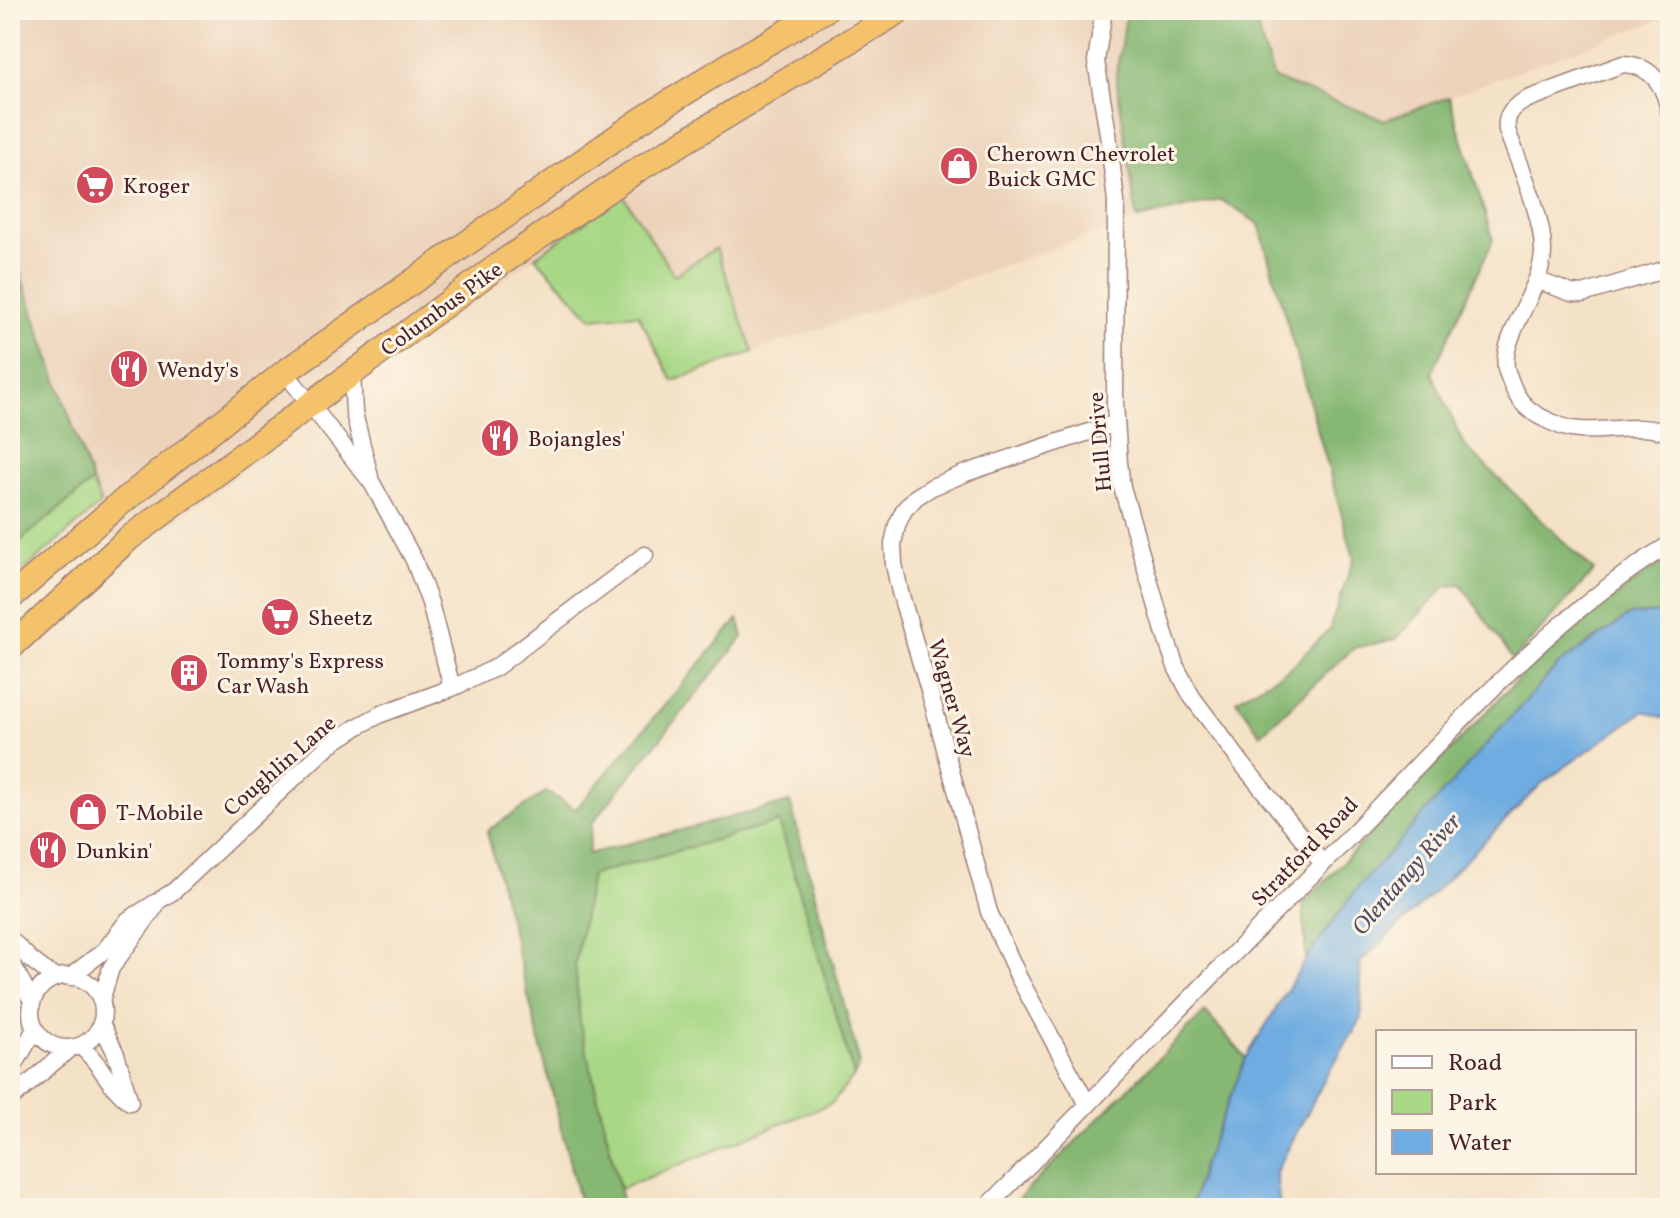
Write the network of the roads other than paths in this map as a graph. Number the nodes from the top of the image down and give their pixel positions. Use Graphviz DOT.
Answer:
graph roads {
  1 [pos="825,10"];
  2 [pos="901,10"];
  3 [pos="1104,10"];
  4 [pos="1670,114"];
  5 [pos="1670,268"];
  6 [pos="1537,280"];
  7 [pos="285,372"];
  8 [pos="352,373"];
  9 [pos="309,404"];
  10 [pos="1116,423"];
  11 [pos="1670,434"];
  12 [pos="372,483"];
  13 [pos="1670,544"];
  14 [pos="645,555"];
  15 [pos="10,598"];
  16 [pos="10,648"];
  17 [pos="452,688"];
  18 [pos="1323,864"];
  19 [pos="158,903"];
  20 [pos="10,939"];
  21 [pos="10,960"];
  22 [pos="63,977"];
  23 [pos="32,1001"];
  24 [pos="101,1001"];
  25 [pos="101,1023"];
  26 [pos="35,1029"];
  27 [pos="74,1047"];
  28 [pos="10,1073"];
  29 [pos="10,1100"];
  30 [pos="1088,1105"];
  31 [pos="986,1208"];
  1 -- 7 [label="highway, Columbus Pike"];
  2 -- 8 [label="highway, Columbus Pike"];
  3 -- 10 [label="street, Hull Drive"];
  4 -- 6 [label="street"];
  5 -- 6 [label="street"];
  6 -- 11 [label="street"];
  7 -- 9 [label="street"];
  7 -- 15 [label="highway, Columbus Pike"];
  8 -- 9 [label="highway, Columbus Pike"];
  8 -- 12 [label="street"];
  9 -- 12 [label="street"];
  9 -- 16 [label="highway, Columbus Pike"];
  10 -- 18 [label="street, Hull Drive"];
  10 -- 30 [label="street, Wagner Way"];
  12 -- 17 [label="street"];
  13 -- 18 [label="street, Stratford Road"];
  14 -- 17 [label="street, Coughlin Lane"];
  17 -- 19 [label="street, Coughlin Lane"];
  18 -- 30 [label="street, Stratford Road"];
  19 -- 22 [label="street, Coughlin Lane"];
  19 -- 24 [label="street, Coughlin Lane"];
  20 -- 22 [label="street"];
  21 -- 23 [label="street"];
  22 -- 23 [label="street"];
  22 -- 24 [label="street"];
  23 -- 26 [label="street"];
  24 -- 25 [label="street"];
  25 -- 27 [label="street"];
  25 -- 27 [label="street"];
  26 -- 27 [label="street"];
  26 -- 28 [label="street"];
  27 -- 29 [label="street"];
  30 -- 31 [label="street, Stratford Road"];
}
